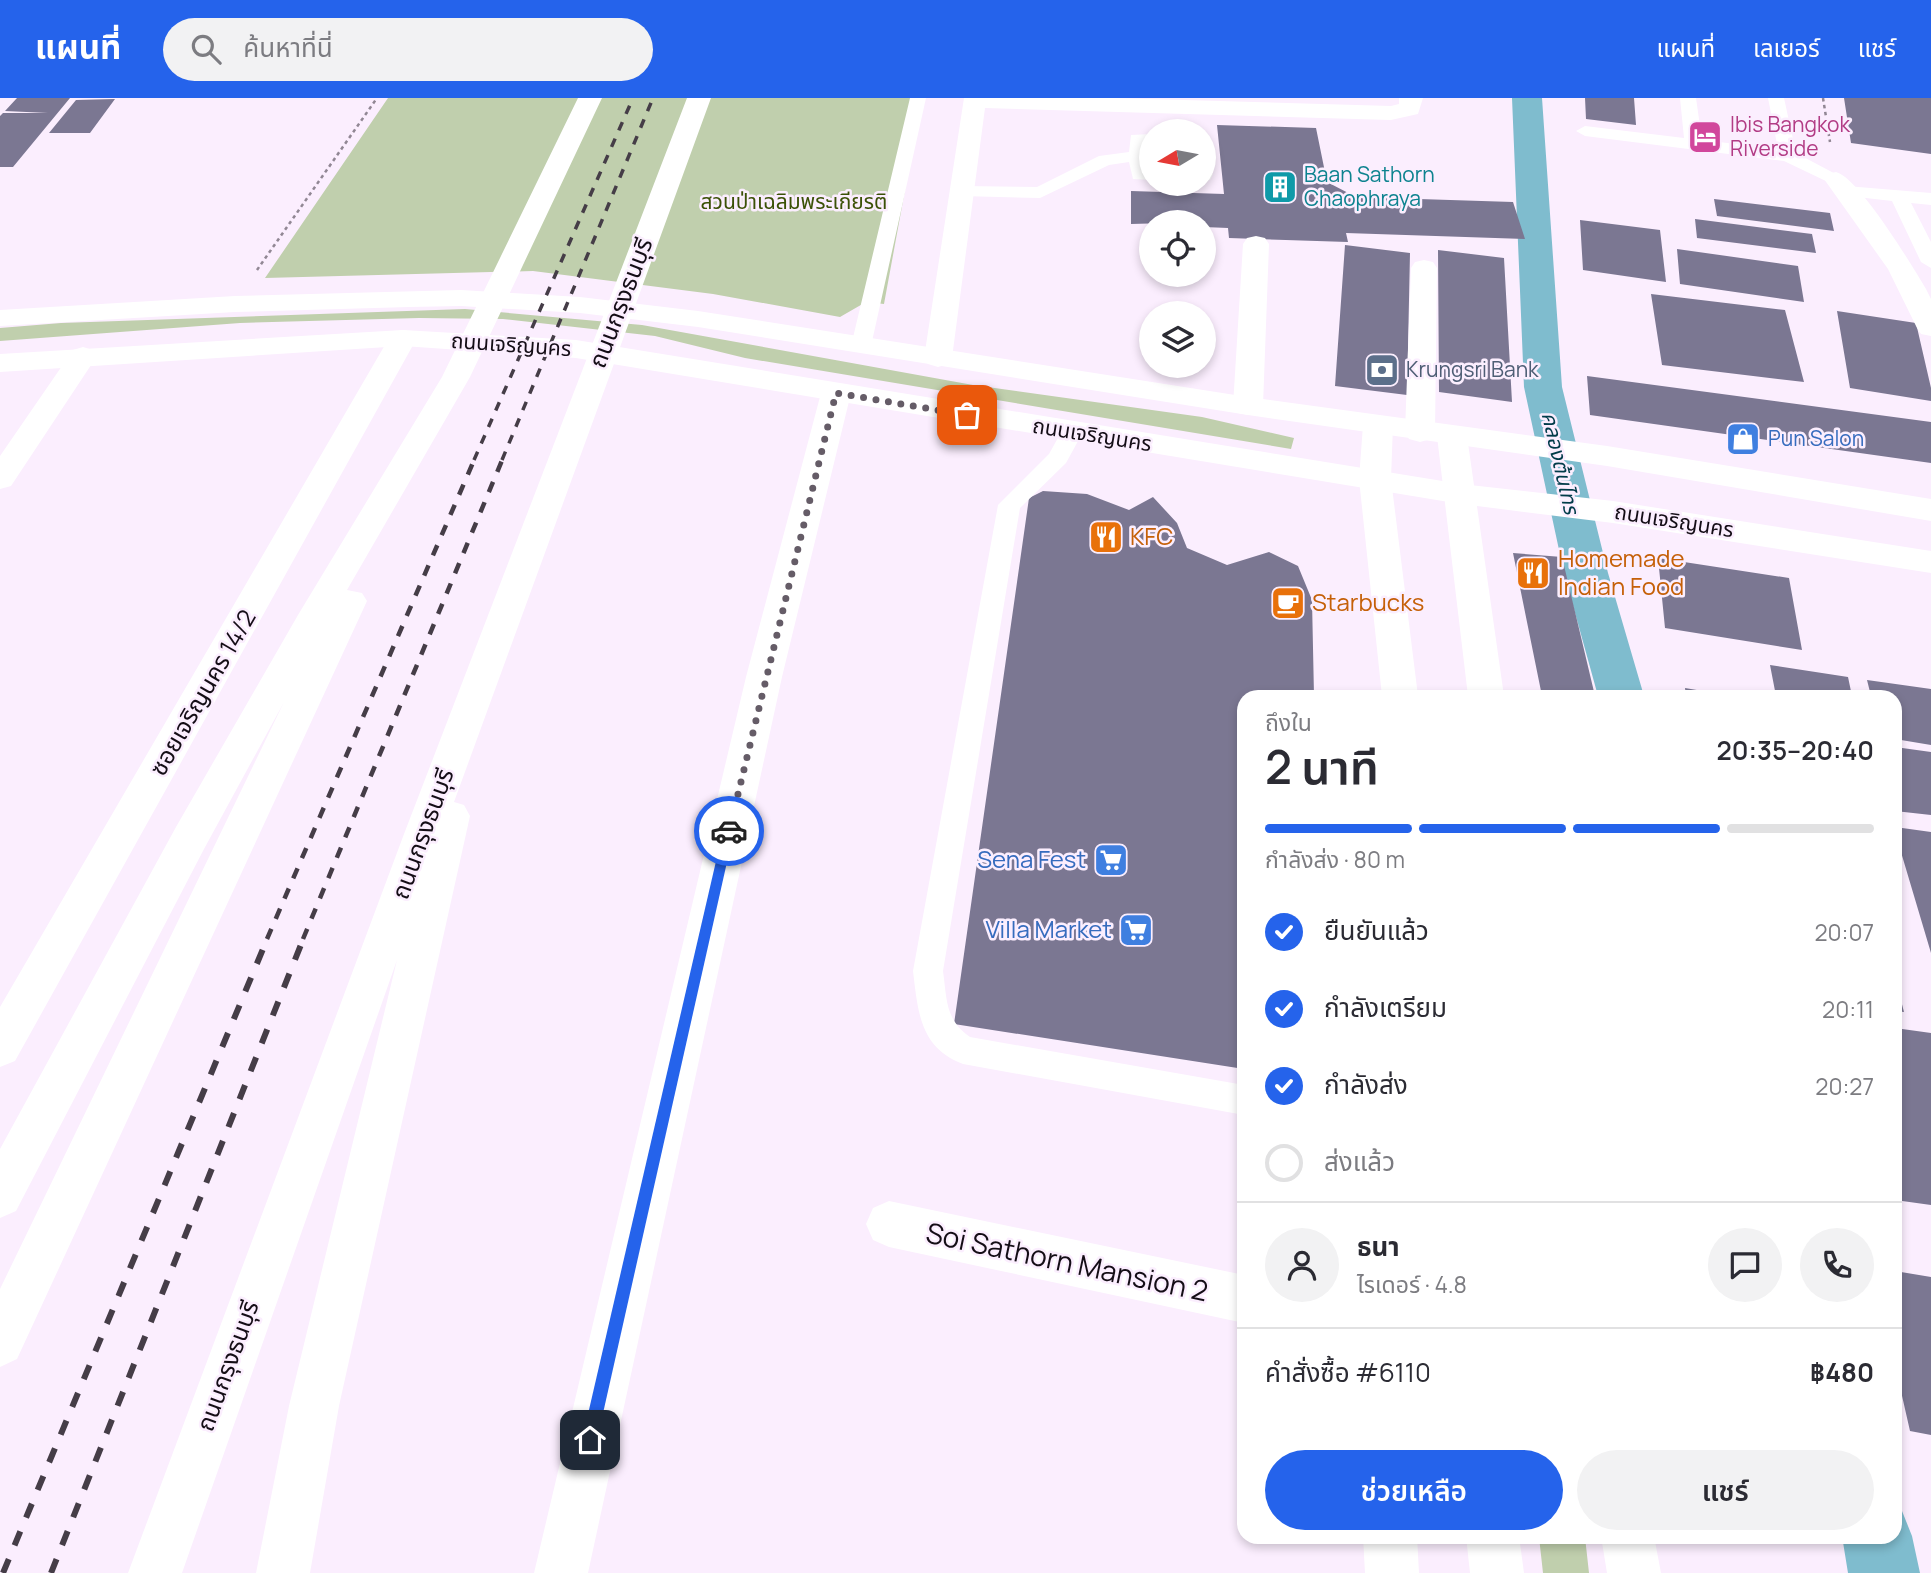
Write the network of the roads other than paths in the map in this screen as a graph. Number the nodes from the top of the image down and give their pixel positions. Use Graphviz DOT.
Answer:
graph roads {
  1 [pos="590,98"];
  2 [pos="699,98"];
  3 [pos="918,98"];
  4 [pos="1411,98"];
  5 [pos="1688,98"];
  6 [pos="1776,98"];
  7 [pos="974,99"];
  8 [pos="1585,131"];
  9 [pos="1139,139"];
  10 [pos="1694,145"];
  11 [pos="1138,156"];
  12 [pos="1788,156"];
  13 [pos="1139,175"];
  14 [pos="1841,185"];
  15 [pos="961,191"];
  16 [pos="1899,196"];
  17 [pos="1931,199"];
  18 [pos="1256,244"];
  19 [pos="1931,262"];
  20 [pos="1424,268"];
  21 [pos="1928,315"];
  22 [pos="0,318"];
  23 [pos="403,338"];
  24 [pos="861,346"];
  25 [pos="83,356"];
  26 [pos="938,358"];
  27 [pos="0,363"];
  28 [pos="456,377"];
  29 [pos="836,393"];
  30 [pos="1248,406"];
  31 [pos="1378,425"];
  32 [pos="1072,432"];
  33 [pos="1420,432"];
  34 [pos="1452,436"];
  35 [pos="0,479"];
  36 [pos="1375,479"];
  37 [pos="1461,494"];
  38 [pos="1931,510"];
  39 [pos="1931,562"];
  40 [pos="491,651"];
  41 [pos="1399,690"];
  42 [pos="1485,690"];
  43 [pos="0,1047"];
  44 [pos="1237,1099"];
  45 [pos="0,1195"];
  46 [pos="889,1224"];
  47 [pos="1237,1298"];
  48 [pos="0,1342"];
  49 [pos="1390,1544"];
  50 [pos="1493,1544"];
  51 [pos="1629,1544"];
  52 [pos="155,1573"];
  53 [pos="282,1573"];
  54 [pos="561,1573"];
  55 [pos="1392,1573"];
  56 [pos="1497,1573"];
  57 [pos="1634,1573"];
  1 -- 28 [label="main road"];
  2 -- 40 [label="main road, ถนนกรุงธนบุรี"];
  3 -- 24 [label="lane"];
  4 -- 7 [label="main road"];
  5 -- 10 [label="lane"];
  6 -- 12 [label="lane"];
  7 -- 15 [label="main road"];
  8 -- 10 [label="lane"];
  9 -- 11 [label="lane"];
  10 -- 12 [label="lane"];
  11 -- 13 [label="lane"];
  11 -- 15 [label="lane"];
  12 -- 14 [label="lane"];
  14 -- 16 [label="lane"];
  14 -- 21 [label="main road"];
  15 -- 26 [label="main road"];
  16 -- 17 [label="lane"];
  16 -- 19 [label="lane"];
  18 -- 30 [label="main road"];
  20 -- 33 [label="main road"];
  22 -- 24 [label="main road, ถนนเจริญนคร"];
  23 -- 25 [label="main road, ถนนเจริญนคร"];
  23 -- 29 [label="main road, ถนนเจริญนคร"];
  23 -- 43 [label="main road, ซอยเจริญนคร 14/2"];
  24 -- 26 [label="main road, ถนนเจริญนคร"];
  25 -- 27 [label="main road, ถนนเจริญนคร"];
  25 -- 35 [label="main road"];
  26 -- 30 [label="main road, ถนนเจริญนคร"];
  28 -- 45 [label="main road"];
  28 -- 48 [label="main road"];
  29 -- 32 [label="main road, ถนนเจริญนคร"];
  29 -- 54 [label="main road"];
  30 -- 31 [label="main road, ถนนเจริญนคร"];
  31 -- 33 [label="main road, ถนนเจริญนคร"];
  31 -- 36 [label="main road"];
  32 -- 36 [label="main road, ถนนเจริญนคร"];
  32 -- 44 [label="lane"];
  33 -- 34 [label="main road, ถนนเจริญนคร"];
  34 -- 37 [label="main road"];
  34 -- 38 [label="main road, ถนนเจริญนคร"];
  36 -- 37 [label="main road, ถนนเจริญนคร"];
  36 -- 41 [label="main road"];
  37 -- 39 [label="main road, ถนนเจริญนคร"];
  37 -- 42 [label="main road"];
  40 -- 52 [label="main road, ถนนกรุงธนบุรี"];
  40 -- 53 [label="main road"];
  46 -- 47 [label="main road, Soi Sathorn Mansion 2"];
  49 -- 55 [label="main road"];
  50 -- 56 [label="main road"];
  51 -- 57 [label="main road"];
}
